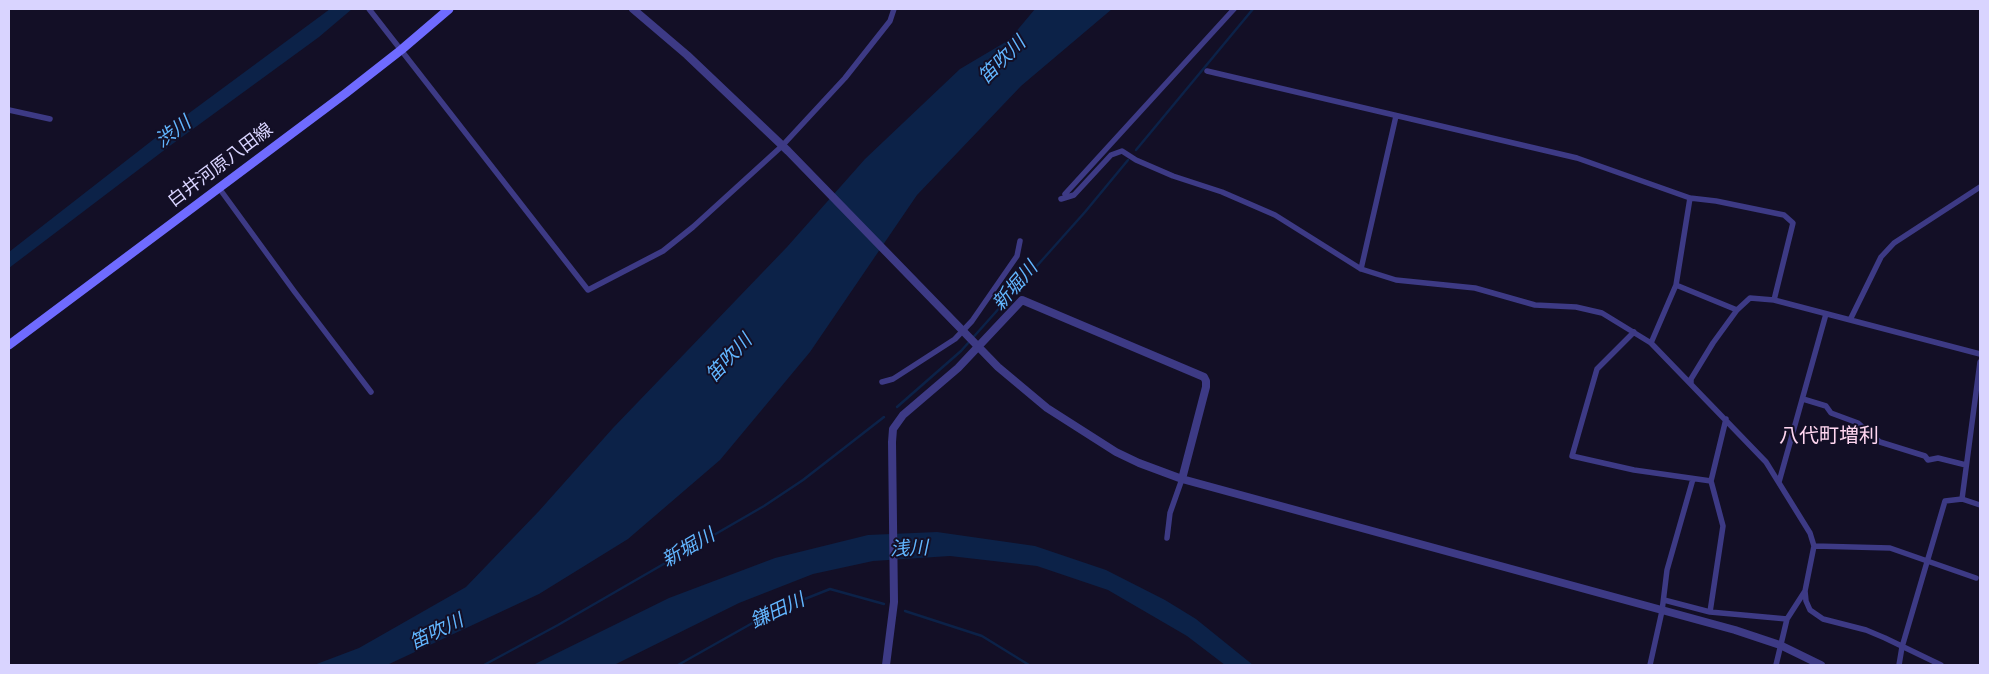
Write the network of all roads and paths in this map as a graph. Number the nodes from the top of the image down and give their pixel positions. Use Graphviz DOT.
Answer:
graph roads {
  1 [pos="369,9"];
  2 [pos="449,9"];
  3 [pos="633,9"];
  4 [pos="894,9"];
  5 [pos="1234,9"];
  6 [pos="401,50"];
  7 [pos="1207,71"];
  8 [pos="9,110"];
  9 [pos="1396,116"];
  10 [pos="50,119"];
  11 [pos="785,149"];
  12 [pos="1980,187"];
  13 [pos="219,188"];
  14 [pos="1690,198"];
  15 [pos="1020,241"];
  16 [pos="1361,269"];
  17 [pos="1676,285"];
  18 [pos="1774,300"];
  19 [pos="1737,310"];
  20 [pos="1826,314"];
  21 [pos="1850,320"];
  22 [pos="1634,332"];
  23 [pos="1651,343"];
  24 [pos="9,345"];
  25 [pos="1980,354"];
  26 [pos="1980,362"];
  27 [pos="882,382"];
  28 [pos="1691,383"];
  29 [pos="371,392"];
  30 [pos="1803,399"];
  31 [pos="1726,419"];
  32 [pos="1966,464"];
  33 [pos="1182,479"];
  34 [pos="1694,479"];
  35 [pos="1711,481"];
  36 [pos="1779,482"];
  37 [pos="1962,499"];
  38 [pos="1980,505"];
  39 [pos="1167,538"];
  40 [pos="1814,546"];
  41 [pos="1926,561"];
  42 [pos="1976,578"];
  43 [pos="1805,591"];
  44 [pos="1664,600"];
  45 [pos="1662,610"];
  46 [pos="1710,612"];
  47 [pos="1786,619"];
  48 [pos="1780,645"];
  49 [pos="1902,647"];
  50 [pos="886,665"];
  51 [pos="1650,665"];
  52 [pos="1776,665"];
  53 [pos="1821,665"];
  54 [pos="1899,665"];
  55 [pos="1941,665"];
  1 -- 6 [label="street"];
  2 -- 6 [label="main road, 白井河原八田線"];
  3 -- 11 [label="street"];
  4 -- 11 [label="street"];
  5 -- 16 [label="street"];
  6 -- 11 [label="street"];
  6 -- 13 [label="main road, 白井河原八田線"];
  7 -- 9 [label="street"];
  8 -- 10 [label="street"];
  9 -- 14 [label="street"];
  9 -- 16 [label="street"];
  11 -- 33 [label="street"];
  12 -- 21 [label="street"];
  13 -- 24 [label="main road, 白井河原八田線"];
  13 -- 29 [label="street"];
  14 -- 17 [label="street"];
  14 -- 18 [label="street"];
  15 -- 27 [label="street"];
  16 -- 22 [label="street"];
  17 -- 19 [label="street"];
  17 -- 23 [label="street"];
  18 -- 19 [label="street"];
  18 -- 20 [label="street"];
  19 -- 28 [label="street"];
  20 -- 21 [label="street"];
  20 -- 30 [label="street"];
  21 -- 25 [label="street"];
  22 -- 23 [label="street"];
  22 -- 34 [label="street"];
  23 -- 28 [label="street"];
  26 -- 32 [label="street"];
  28 -- 31 [label="street"];
  30 -- 32 [label="street"];
  30 -- 36 [label="street"];
  31 -- 35 [label="street"];
  31 -- 36 [label="street"];
  32 -- 37 [label="street"];
  33 -- 39 [label="street"];
  33 -- 45 [label="street"];
  33 -- 50 [label="street"];
  34 -- 35 [label="street"];
  34 -- 44 [label="street"];
  35 -- 46 [label="street"];
  36 -- 40 [label="street"];
  37 -- 38 [label="street"];
  37 -- 41 [label="street"];
  40 -- 41 [label="street"];
  40 -- 43 [label="street"];
  41 -- 42 [label="street"];
  41 -- 49 [label="street"];
  43 -- 47 [label="street"];
  43 -- 49 [label="street"];
  44 -- 45 [label="street"];
  44 -- 46 [label="street"];
  45 -- 48 [label="street"];
  45 -- 51 [label="street"];
  46 -- 47 [label="street"];
  47 -- 48 [label="street"];
  48 -- 52 [label="street"];
  48 -- 53 [label="street"];
  49 -- 54 [label="street"];
  49 -- 55 [label="street"];
}
